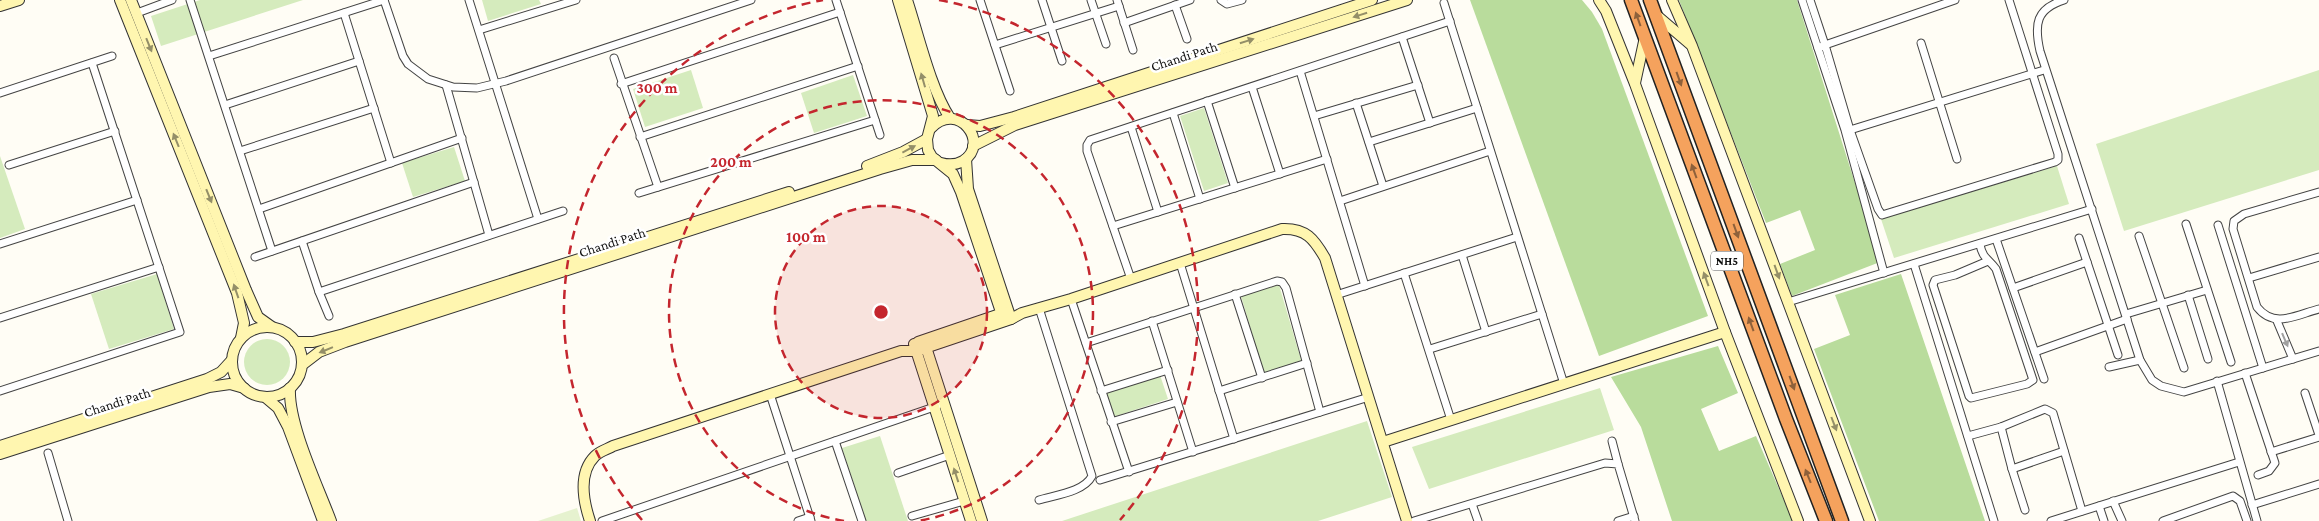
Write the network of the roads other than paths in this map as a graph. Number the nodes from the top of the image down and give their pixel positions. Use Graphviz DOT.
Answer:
graph roads {
  1 [pos="19,0"];
  2 [pos="120,0"];
  3 [pos="131,0"];
  4 [pos="172,0"];
  5 [pos="190,0"];
  6 [pos="384,0"];
  7 [pos="469,0"];
  8 [pos="576,0"];
  9 [pos="751,0"];
  10 [pos="836,0"];
  11 [pos="898,0"];
  12 [pos="907,0"];
  13 [pos="980,0"];
  14 [pos="1042,0"];
  15 [pos="1091,0"];
  16 [pos="1190,0"];
  17 [pos="1221,0"];
  18 [pos="1242,0"];
  19 [pos="1372,0"];
  20 [pos="1407,0"];
  21 [pos="1599,0"];
  22 [pos="1631,0"];
  23 [pos="1650,0"];
  24 [pos="1672,0"];
  25 [pos="1802,0"];
  26 [pos="1810,0"];
  27 [pos="1956,0"];
  28 [pos="2009,0"];
  29 [pos="2064,0"];
  30 [pos="1118,3"];
  31 [pos="1444,3"];
  32 [pos="1174,5"];
  33 [pos="0,6"];
  34 [pos="840,12"];
  35 [pos="137,13"];
  36 [pos="344,13"];
  37 [pos="1095,13"];
  38 [pos="1655,14"];
  39 [pos="1450,21"];
  40 [pos="1124,22"];
  41 [pos="1051,27"];
  42 [pos="479,30"];
  43 [pos="1402,37"];
  44 [pos="1645,37"];
  45 [pos="1187,39"];
  46 [pos="1921,43"];
  47 [pos="1106,44"];
  48 [pos="995,45"];
  49 [pos="1692,46"];
  50 [pos="1822,47"];
  51 [pos="1133,50"];
  52 [pos="112,56"];
  53 [pos="209,56"];
  54 [pos="614,58"];
  55 [pos="359,61"];
  56 [pos="1062,61"];
  57 [pos="92,63"];
  58 [pos="858,66"];
  59 [pos="2044,70"];
  60 [pos="1300,71"];
  61 [pos="2034,73"];
  62 [pos="496,83"];
  63 [pos="621,84"];
  64 [pos="1635,84"];
  65 [pos="446,85"];
  66 [pos="1418,85"];
  67 [pos="1252,87"];
  68 [pos="1010,91"];
  69 [pos="0,93"];
  70 [pos="1207,101"];
  71 [pos="1940,101"];
  72 [pos="1356,104"];
  73 [pos="225,105"];
  74 [pos="374,108"];
  75 [pos="1477,108"];
  76 [pos="1173,113"];
  77 [pos="1314,116"];
  78 [pos="950,118"];
  79 [pos="875,120"];
  80 [pos="1430,123"];
  81 [pos="966,125"];
  82 [pos="1131,126"];
  83 [pos="931,128"];
  84 [pos="1850,130"];
  85 [pos="115,131"];
  86 [pos="880,135"];
  87 [pos="640,137"];
  88 [pos="462,138"];
  89 [pos="927,139"];
  90 [pos="1369,142"];
  91 [pos="973,146"];
  92 [pos="1490,150"];
  93 [pos="240,151"];
  94 [pos="1327,158"];
  95 [pos="966,159"];
  96 [pos="1957,159"];
  97 [pos="938,161"];
  98 [pos="391,163"];
  99 [pos="9,165"];
  100 [pos="1280,174"];
  101 [pos="474,182"];
  102 [pos="1384,186"];
  103 [pos="658,187"];
  104 [pos="1235,188"];
  105 [pos="2319,192"];
  106 [pos="639,193"];
  107 [pos="1200,199"];
  108 [pos="137,200"];
  109 [pos="1340,201"];
  110 [pos="259,209"];
  111 [pos="2092,209"];
  112 [pos="563,211"];
  113 [pos="1158,212"];
  114 [pos="538,219"];
  115 [pos="2186,224"];
  116 [pos="2218,225"];
  117 [pos="1113,226"];
  118 [pos="489,235"];
  119 [pos="2139,236"];
  120 [pos="1517,237"];
  121 [pos="2079,238"];
  122 [pos="1996,239"];
  123 [pos="302,241"];
  124 [pos="0,244"];
  125 [pos="1980,245"];
  126 [pos="272,251"];
  127 [pos="1462,255"];
  128 [pos="255,257"];
  129 [pos="2319,257"];
  130 [pos="1988,261"];
  131 [pos="2087,262"];
  132 [pos="1180,263"];
  133 [pos="1914,264"];
  134 [pos="159,267"];
  135 [pos="1404,273"];
  136 [pos="1884,273"];
  137 [pos="2249,278"];
  138 [pos="1131,279"];
  139 [pos="1365,286"];
  140 [pos="2013,288"];
  141 [pos="2207,290"];
  142 [pos="319,292"];
  143 [pos="1235,294"];
  144 [pos="1336,295"];
  145 [pos="2188,295"];
  146 [pos="1071,299"];
  147 [pos="1788,302"];
  148 [pos="2162,302"];
  149 [pos="1039,308"];
  150 [pos="1194,308"];
  151 [pos="2319,309"];
  152 [pos="1542,314"];
  153 [pos="329,316"];
  154 [pos="1006,316"];
  155 [pos="2127,316"];
  156 [pos="0,318"];
  157 [pos="2276,320"];
  158 [pos="1152,321"];
  159 [pos="2108,326"];
  160 [pos="272,327"];
  161 [pos="1486,332"];
  162 [pos="1725,332"];
  163 [pos="241,338"];
  164 [pos="296,342"];
  165 [pos="1086,343"];
  166 [pos="917,347"];
  167 [pos="1430,349"];
  168 [pos="2319,351"];
  169 [pos="2035,352"];
  170 [pos="2118,355"];
  171 [pos="2208,358"];
  172 [pos="2293,359"];
  173 [pos="232,360"];
  174 [pos="2140,360"];
  175 [pos="2231,362"];
  176 [pos="1307,363"];
  177 [pos="302,365"];
  178 [pos="2109,367"];
  179 [pos="2184,368"];
  180 [pos="2263,368"];
  181 [pos="1168,370"];
  182 [pos="2245,373"];
  183 [pos="1262,378"];
  184 [pos="2044,379"];
  185 [pos="2217,381"];
  186 [pos="1564,384"];
  187 [pos="244,388"];
  188 [pos="290,388"];
  189 [pos="0,391"];
  190 [pos="1101,391"];
  191 [pos="1219,391"];
  192 [pos="2305,393"];
  193 [pos="770,394"];
  194 [pos="265,397"];
  195 [pos="1369,397"];
  196 [pos="1177,402"];
  197 [pos="939,406"];
  198 [pos="1320,412"];
  199 [pos="1451,420"];
  200 [pos="1111,422"];
  201 [pos="2001,427"];
  202 [pos="1968,436"];
  203 [pos="2319,436"];
  204 [pos="1234,439"];
  205 [pos="835,441"];
  206 [pos="1612,441"];
  207 [pos="1383,442"];
  208 [pos="0,446"];
  209 [pos="1193,452"];
  210 [pos="2064,452"];
  211 [pos="2271,452"];
  212 [pos="48,453"];
  213 [pos="0,454"];
  214 [pos="950,455"];
  215 [pos="790,457"];
  216 [pos="2238,462"];
  217 [pos="1618,464"];
  218 [pos="2012,469"];
  219 [pos="1129,472"];
  220 [pos="898,473"];
  221 [pos="2258,475"];
  222 [pos="1100,480"];
  223 [pos="2319,484"];
  224 [pos="1039,500"];
  225 [pos="964,501"];
  226 [pos="2114,501"];
  227 [pos="1472,504"];
  228 [pos="2252,505"];
  229 [pos="2099,506"];
  230 [pos="2025,510"];
  231 [pos="2082,511"];
  232 [pos="912,516"];
  233 [pos="1634,518"];
  234 [pos="810,519"];
  235 [pos="68,521"];
  236 [pos="323,521"];
  237 [pos="331,521"];
  238 [pos="590,521"];
  239 [pos="602,521"];
  240 [pos="798,521"];
  241 [pos="862,521"];
  242 [pos="971,521"];
  243 [pos="982,521"];
  244 [pos="1407,521"];
  245 [pos="1414,521"];
  246 [pos="1478,521"];
  247 [pos="1618,521"];
  248 [pos="1798,521"];
  249 [pos="1826,521"];
  250 [pos="1842,521"];
  251 [pos="1870,521"];
  252 [pos="1994,521"];
  253 [pos="2051,521"];
  254 [pos="2104,521"];
  255 [pos="2122,521"];
  256 [pos="2163,521"];
  257 [pos="2247,521"];
  258 [pos="2257,521"];
  1 -- 33 [label="main road"];
  163 -- 2 [label="main road, one-way"];
  3 -- 35 [label="main road"];
  4 -- 35 [label="street"];
  5 -- 53 [label="street"];
  6 -- 36 [label="street"];
  6 -- 65 [label="street"];
  7 -- 42 [label="street"];
  8 -- 42 [label="street"];
  9 -- 62 [label="street"];
  10 -- 34 [label="street"];
  83 -- 11 [label="main road, one-way"];
  12 -- 78 [label="main road"];
  13 -- 48 [label="street"];
  14 -- 41 [label="street"];
  15 -- 37 [label="street"];
  16 -- 32 [label="street"];
  17 -- 18 [label="street"];
  81 -- 19 [label="main road, Chandi Path, one-way"];
  20 -- 91 [label="main road, Chandi Path, one-way"];
  21 -- 64 [label="main road"];
  44 -- 22 [label="highway, NH5, one-way"];
  23 -- 38 [label="highway, NH5"];
  24 -- 49 [label="main road"];
  25 -- 50 [label="street"];
  26 -- 50 [label="street"];
  27 -- 50 [label="street"];
  28 -- 61 [label="street"];
  29 -- 59 [label="street"];
  30 -- 37 [label="street"];
  30 -- 40 [label="street"];
  31 -- 39 [label="street"];
  32 -- 40 [label="street"];
  32 -- 45 [label="street"];
  34 -- 58 [label="street"];
  34 -- 63 [label="street"];
  35 -- 160 [label="main road, one-way"];
  36 -- 53 [label="street"];
  36 -- 55 [label="street"];
  37 -- 41 [label="street"];
  37 -- 47 [label="street"];
  38 -- 49 [label="main road"];
  38 -- 250 [label="highway, NH5, one-way"];
  39 -- 43 [label="street"];
  39 -- 75 [label="street"];
  40 -- 51 [label="street"];
  41 -- 48 [label="street"];
  41 -- 56 [label="street"];
  42 -- 62 [label="street"];
  43 -- 60 [label="street"];
  43 -- 66 [label="street"];
  44 -- 64 [label="main road"];
  249 -- 44 [label="highway, NH5, one-way"];
  46 -- 71 [label="street"];
  48 -- 68 [label="street"];
  49 -- 147 [label="main road, one-way"];
  50 -- 84 [label="street"];
  50 -- 136 [label="street"];
  52 -- 57 [label="street"];
  53 -- 73 [label="street"];
  54 -- 63 [label="street"];
  55 -- 73 [label="street"];
  55 -- 74 [label="street"];
  57 -- 69 [label="street"];
  57 -- 85 [label="street"];
  58 -- 79 [label="street"];
  58 -- 87 [label="street"];
  59 -- 61 [label="street"];
  59 -- 111 [label="street"];
  60 -- 67 [label="street"];
  60 -- 77 [label="street"];
  61 -- 71 [label="street"];
  61 -- 84 [label="street"];
  62 -- 65 [label="street"];
  62 -- 114 [label="street"];
  63 -- 87 [label="street"];
  162 -- 64 [label="main road, one-way"];
  65 -- 88 [label="street"];
  66 -- 72 [label="street"];
  66 -- 80 [label="street"];
  67 -- 70 [label="street"];
  67 -- 100 [label="street"];
  70 -- 76 [label="street"];
  70 -- 104 [label="street"];
  71 -- 84 [label="street"];
  71 -- 96 [label="street"];
  72 -- 77 [label="street"];
  72 -- 90 [label="street"];
  73 -- 93 [label="street"];
  74 -- 93 [label="street"];
  74 -- 98 [label="street"];
  75 -- 80 [label="street"];
  75 -- 92 [label="street"];
  76 -- 82 [label="street"];
  76 -- 107 [label="street"];
  77 -- 94 [label="street"];
  78 -- 81 [label="main road"];
  78 -- 83 [label="main road"];
  79 -- 86 [label="street"];
  79 -- 103 [label="street"];
  80 -- 90 [label="street"];
  81 -- 91 [label="main road"];
  82 -- 113 [label="street"];
  82 -- 117 [label="street"];
  83 -- 89 [label="main road"];
  85 -- 99 [label="street"];
  85 -- 108 [label="street"];
  87 -- 103 [label="street"];
  88 -- 98 [label="street"];
  88 -- 101 [label="street"];
  89 -- 97 [label="main road"];
  164 -- 89 [label="main road, Chandi Path, one-way"];
  90 -- 102 [label="street"];
  91 -- 95 [label="main road"];
  92 -- 102 [label="street"];
  92 -- 120 [label="street"];
  93 -- 110 [label="street"];
  94 -- 100 [label="street"];
  94 -- 109 [label="street"];
  95 -- 97 [label="main road"];
  95 -- 154 [label="main road"];
  97 -- 154 [label="main road"];
  97 -- 177 [label="main road, Chandi Path, one-way"];
  98 -- 110 [label="street"];
  100 -- 104 [label="street"];
  101 -- 118 [label="street"];
  101 -- 123 [label="street"];
  102 -- 109 [label="street"];
  103 -- 106 [label="street"];
  104 -- 107 [label="street"];
  105 -- 137 [label="street"];
  107 -- 113 [label="street"];
  108 -- 124 [label="street"];
  108 -- 134 [label="street"];
  109 -- 139 [label="street"];
  110 -- 126 [label="street"];
  111 -- 122 [label="street"];
  111 -- 155 [label="street"];
  112 -- 114 [label="street"];
  113 -- 117 [label="street"];
  114 -- 118 [label="street"];
  115 -- 141 [label="street"];
  116 -- 180 [label="street"];
  117 -- 138 [label="street"];
  118 -- 142 [label="street"];
  119 -- 148 [label="street"];
  120 -- 127 [label="street"];
  120 -- 152 [label="street"];
  121 -- 131 [label="street"];
  122 -- 125 [label="street"];
  122 -- 140 [label="street"];
  123 -- 126 [label="street"];
  123 -- 142 [label="street"];
  125 -- 130 [label="street"];
  125 -- 133 [label="street"];
  126 -- 128 [label="street"];
  127 -- 135 [label="street"];
  127 -- 161 [label="street"];
  129 -- 137 [label="street"];
  130 -- 130 [label="street"];
  131 -- 140 [label="street"];
  131 -- 159 [label="street"];
  132 -- 138 [label="main road"];
  132 -- 144 [label="main road"];
  132 -- 150 [label="street"];
  133 -- 136 [label="street"];
  133 -- 202 [label="street"];
  134 -- 156 [label="street"];
  134 -- 189 [label="street"];
  135 -- 139 [label="street"];
  135 -- 167 [label="street"];
  136 -- 147 [label="street"];
  137 -- 157 [label="street"];
  138 -- 146 [label="main road"];
  139 -- 144 [label="street"];
  140 -- 169 [label="street"];
  141 -- 145 [label="street"];
  141 -- 175 [label="street"];
  142 -- 153 [label="street"];
  143 -- 150 [label="street"];
  143 -- 176 [label="street"];
  143 -- 183 [label="street"];
  144 -- 195 [label="main road"];
  145 -- 148 [label="street"];
  145 -- 171 [label="street"];
  146 -- 149 [label="main road"];
  146 -- 165 [label="street"];
  147 -- 251 [label="main road, one-way"];
  148 -- 155 [label="street"];
  148 -- 179 [label="street"];
  149 -- 154 [label="main road"];
  149 -- 224 [label="street"];
  150 -- 158 [label="street"];
  150 -- 191 [label="street"];
  151 -- 157 [label="street"];
  152 -- 161 [label="street"];
  152 -- 186 [label="street"];
  154 -- 166 [label="main road"];
  155 -- 159 [label="street"];
  155 -- 174 [label="street"];
  157 -- 172 [label="street, one-way"];
  158 -- 165 [label="street"];
  158 -- 181 [label="street"];
  159 -- 169 [label="street"];
  159 -- 170 [label="street"];
  160 -- 163 [label="main road"];
  160 -- 164 [label="main road"];
  161 -- 167 [label="street"];
  162 -- 186 [label="main road"];
  162 -- 248 [label="main road"];
  163 -- 173 [label="main road"];
  164 -- 177 [label="main road"];
  165 -- 190 [label="street"];
  166 -- 193 [label="main road"];
  166 -- 197 [label="main road"];
  167 -- 199 [label="street"];
  168 -- 172 [label="street"];
  169 -- 184 [label="street"];
  172 -- 180 [label="street"];
  173 -- 187 [label="main road"];
  173 -- 208 [label="main road, Chandi Path"];
  174 -- 178 [label="street"];
  174 -- 185 [label="street"];
  176 -- 183 [label="street"];
  176 -- 198 [label="street"];
  177 -- 188 [label="main road"];
  180 -- 182 [label="street"];
  181 -- 190 [label="street"];
  181 -- 196 [label="street"];
  182 -- 185 [label="street"];
  182 -- 211 [label="street"];
  183 -- 191 [label="street"];
  185 -- 216 [label="street"];
  186 -- 199 [label="main road"];
  187 -- 194 [label="main road"];
  187 -- 213 [label="main road, Chandi Path"];
  188 -- 194 [label="main road"];
  188 -- 237 [label="main road"];
  190 -- 200 [label="street"];
  191 -- 204 [label="street"];
  192 -- 203 [label="street"];
  193 -- 215 [label="street"];
  193 -- 238 [label="main road"];
  194 -- 236 [label="main road"];
  195 -- 198 [label="street"];
  195 -- 207 [label="main road"];
  196 -- 200 [label="street"];
  196 -- 209 [label="street"];
  197 -- 205 [label="street"];
  197 -- 214 [label="main road"];
  197 -- 243 [label="main road"];
  198 -- 204 [label="street"];
  199 -- 207 [label="main road"];
  200 -- 219 [label="street"];
  201 -- 202 [label="street"];
  201 -- 210 [label="street"];
  201 -- 218 [label="street"];
  202 -- 252 [label="street"];
  203 -- 211 [label="street"];
  204 -- 209 [label="street"];
  205 -- 215 [label="street"];
  205 -- 241 [label="street"];
  206 -- 217 [label="street"];
  207 -- 244 [label="main road"];
  209 -- 219 [label="street"];
  210 -- 218 [label="street"];
  210 -- 231 [label="street"];
  211 -- 221 [label="street"];
  212 -- 235 [label="street"];
  214 -- 220 [label="street"];
  225 -- 214 [label="main road, one-way"];
  215 -- 234 [label="street"];
  215 -- 239 [label="street"];
  216 -- 226 [label="street"];
  216 -- 228 [label="street"];
  217 -- 227 [label="street"];
  217 -- 233 [label="street"];
  218 -- 230 [label="street"];
  219 -- 222 [label="street"];
  223 -- 228 [label="street"];
  225 -- 232 [label="street"];
  225 -- 242 [label="main road"];
  226 -- 229 [label="street"];
  226 -- 255 [label="street"];
  227 -- 245 [label="street"];
  227 -- 246 [label="street"];
  228 -- 258 [label="street"];
  229 -- 231 [label="street"];
  229 -- 254 [label="street"];
  231 -- 253 [label="street"];
  233 -- 247 [label="street"];
  234 -- 240 [label="street"];
  256 -- 257 [label="street"];
}
